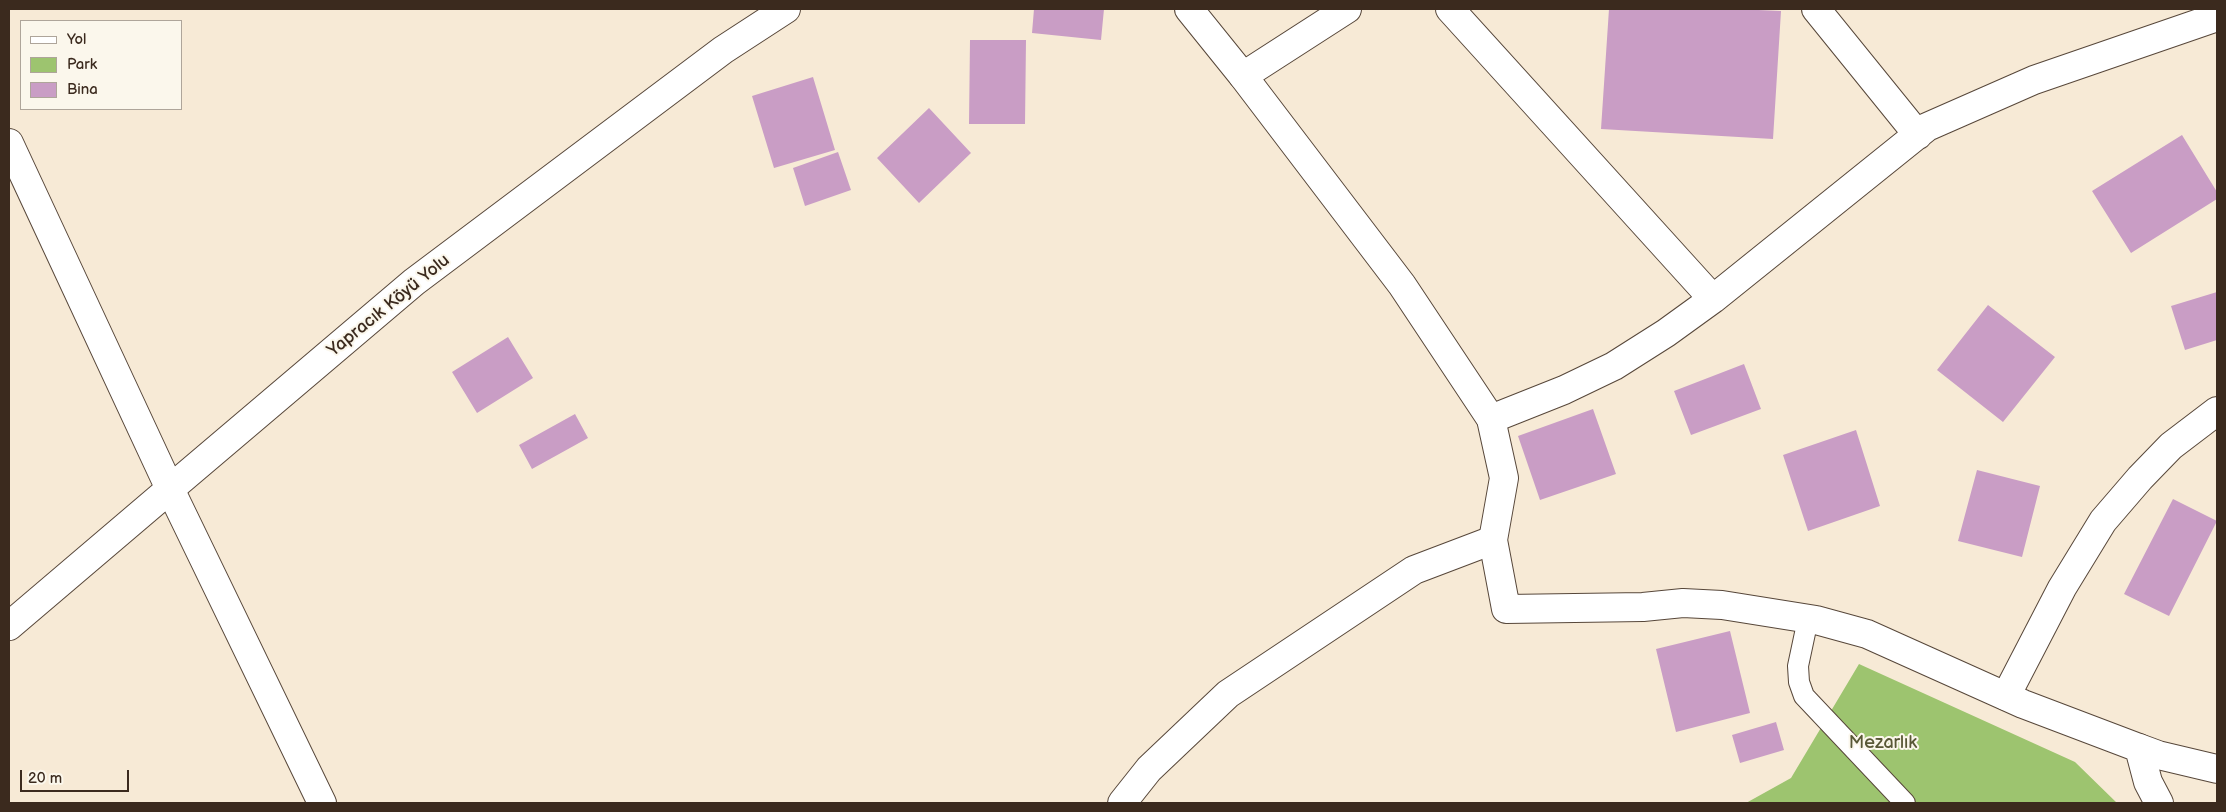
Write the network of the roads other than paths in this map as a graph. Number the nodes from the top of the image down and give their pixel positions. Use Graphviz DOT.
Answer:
graph roads {
  1 [pos="786,9"];
  2 [pos="1189,9"];
  3 [pos="1347,9"];
  4 [pos="1450,9"];
  5 [pos="1816,9"];
  6 [pos="2217,17"];
  7 [pos="1243,76"];
  8 [pos="1918,135"];
  9 [pos="9,143"];
  10 [pos="1713,300"];
  11 [pos="2217,411"];
  12 [pos="1491,419"];
  13 [pos="170,489"];
  14 [pos="1493,540"];
  15 [pos="1808,618"];
  16 [pos="9,626"];
  17 [pos="2006,696"];
  18 [pos="2139,748"];
  19 [pos="2217,769"];
  20 [pos="322,803"];
  21 [pos="1122,803"];
  22 [pos="1905,803"];
  23 [pos="2159,803"];
  1 -- 13 [label="street, Yapracık Köyü Yolu"];
  2 -- 7 [label="street"];
  3 -- 7 [label="street"];
  4 -- 10 [label="street"];
  5 -- 8 [label="street"];
  6 -- 8 [label="street"];
  7 -- 12 [label="street"];
  8 -- 10 [label="street"];
  9 -- 13 [label="street"];
  10 -- 12 [label="street"];
  11 -- 17 [label="street"];
  12 -- 14 [label="street"];
  13 -- 16 [label="street, Yapracık Köyü Yolu"];
  13 -- 20 [label="street"];
  14 -- 15 [label="street"];
  14 -- 21 [label="street"];
  15 -- 17 [label="street"];
  15 -- 22 [label="lane"];
  17 -- 18 [label="street"];
  18 -- 19 [label="street"];
  18 -- 23 [label="street"];
}
